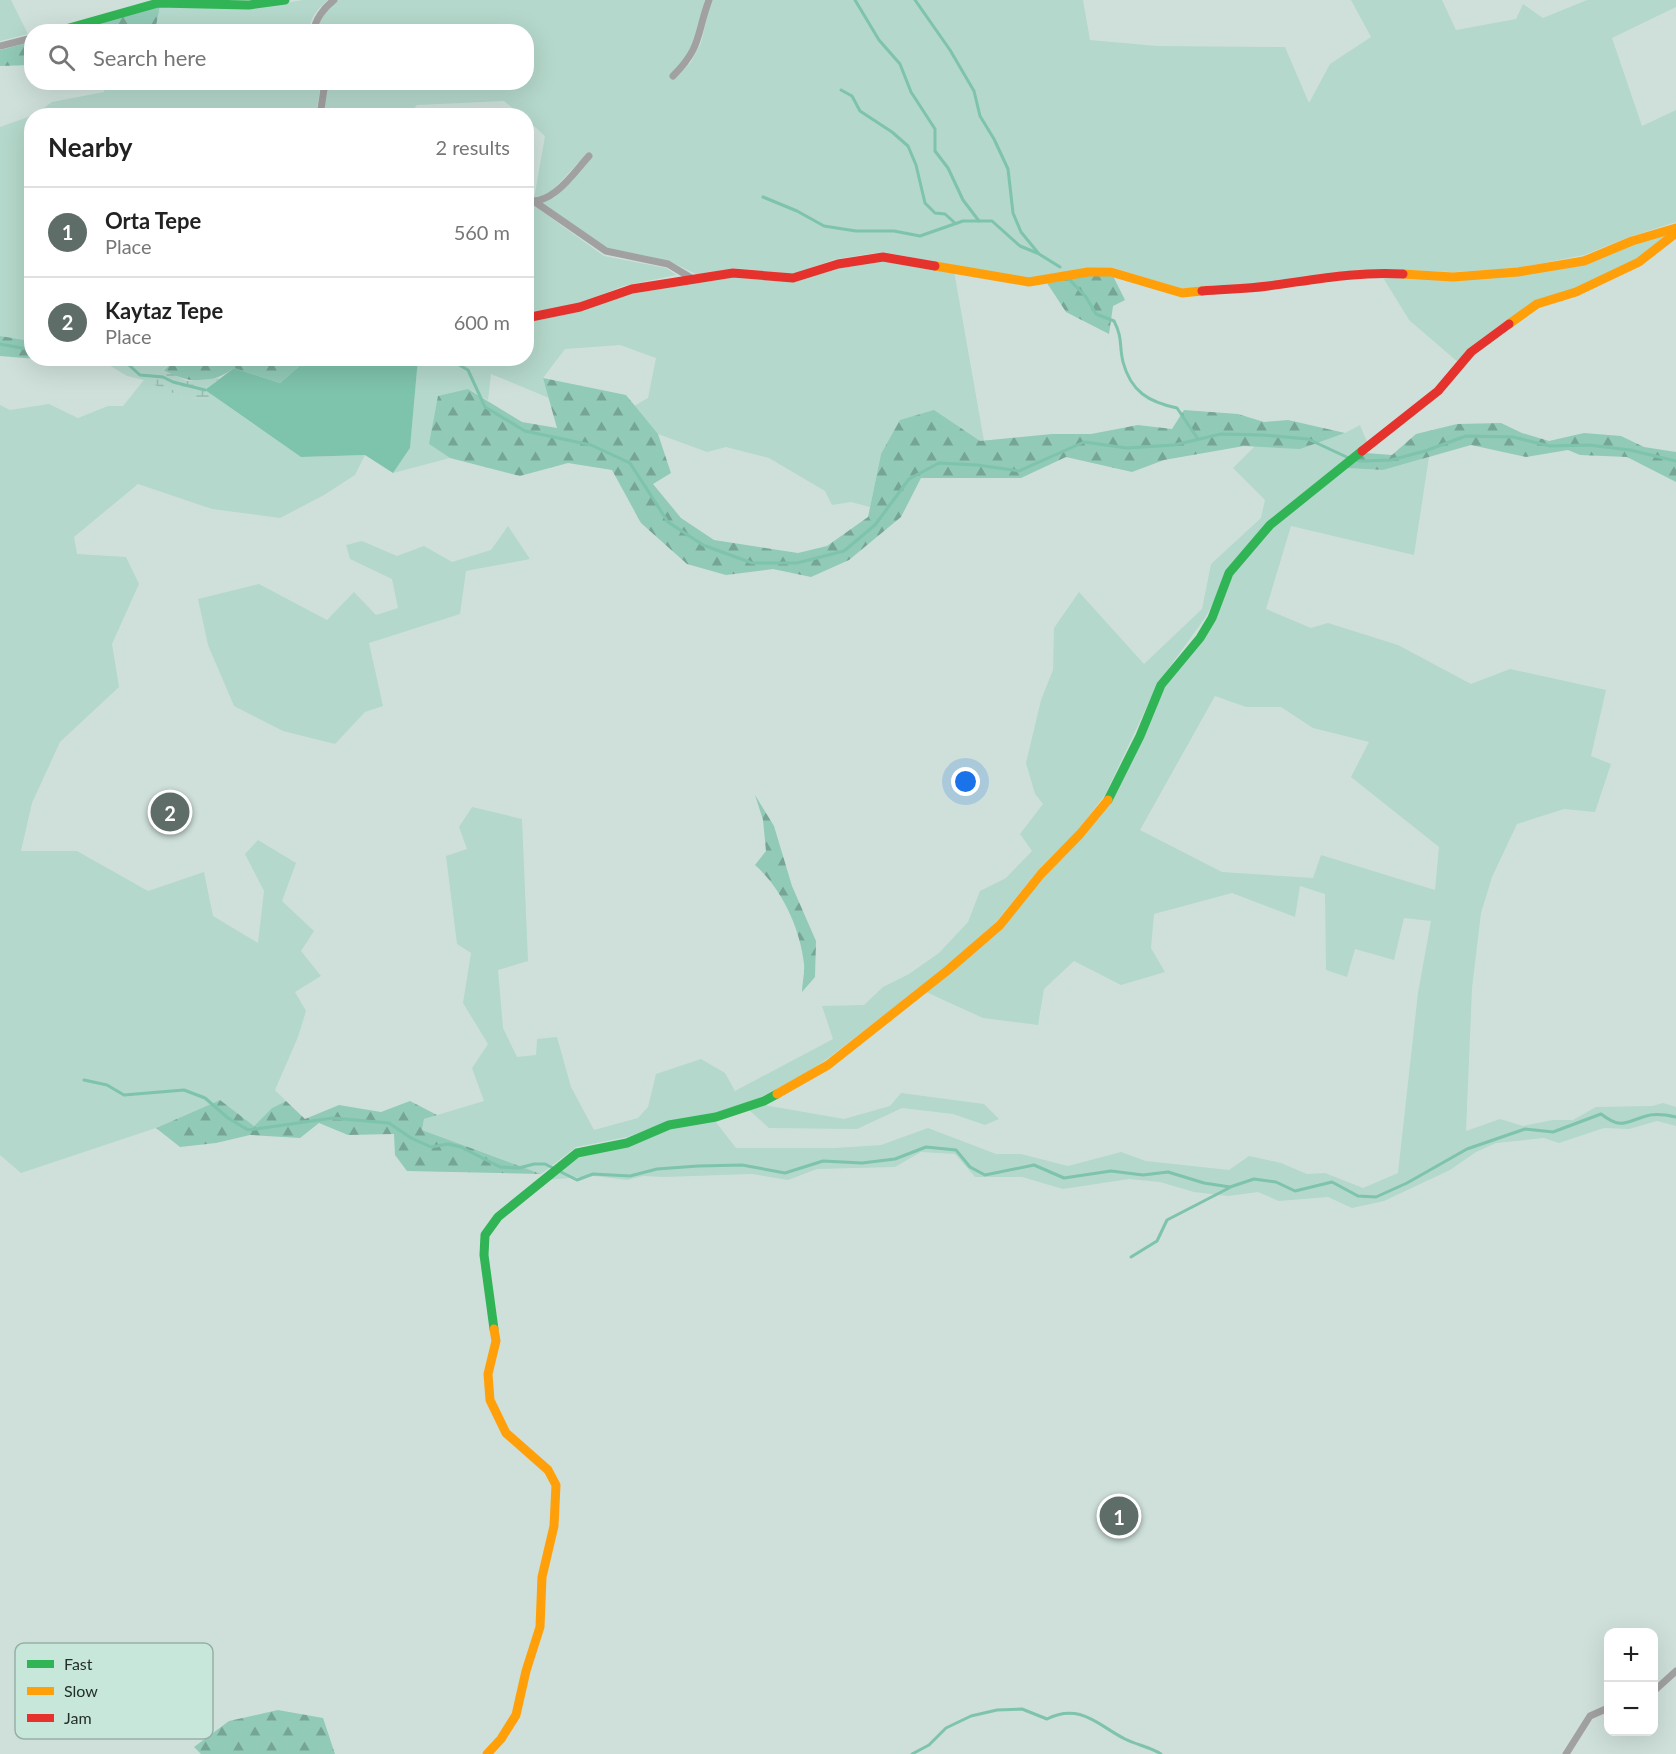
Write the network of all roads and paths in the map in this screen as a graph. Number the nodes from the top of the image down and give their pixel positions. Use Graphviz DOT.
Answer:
graph roads {
  1 [pos="285,0"];
  2 [pos="334,0"];
  3 [pos="708,0"];
  4 [pos="83,24"];
  5 [pos="315,24"];
  6 [pos="24,40"];
  7 [pos="0,46"];
  8 [pos="673,76"];
  9 [pos="324,90"];
  10 [pos="321,108"];
  11 [pos="589,156"];
  12 [pos="535,202"];
  13 [pos="1676,228"];
  14 [pos="1676,233"];
  15 [pos="693,279"];
  16 [pos="534,317"];
  17 [pos="1676,1671"];
  18 [pos="1658,1687"];
  19 [pos="1604,1710"];
  20 [pos="487,1754"];
  21 [pos="1566,1754"];
  1 -- 4 [label="street"];
  2 -- 5 [label="street"];
  3 -- 8 [label="street"];
  6 -- 7 [label="street"];
  9 -- 10 [label="street"];
  11 -- 12 [label="street"];
  12 -- 15 [label="street"];
  13 -- 15 [label="street"];
  14 -- 20 [label="street"];
  15 -- 16 [label="street"];
  17 -- 18 [label="street"];
  19 -- 21 [label="street"];
}
